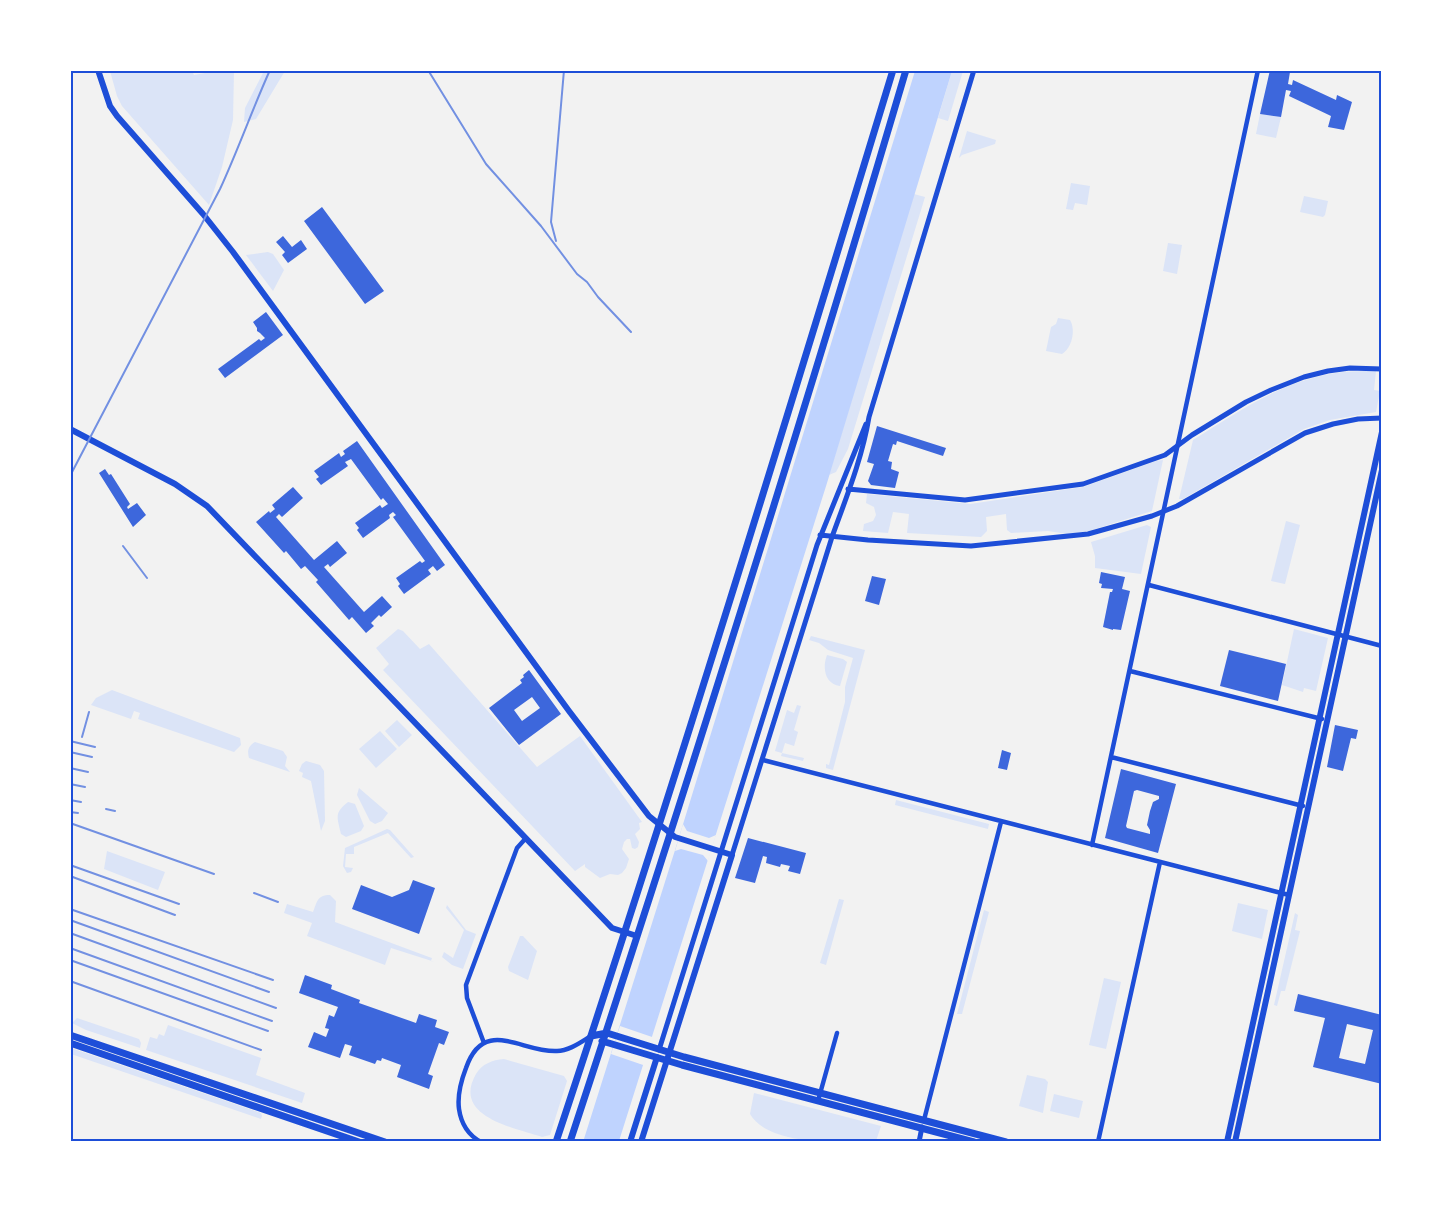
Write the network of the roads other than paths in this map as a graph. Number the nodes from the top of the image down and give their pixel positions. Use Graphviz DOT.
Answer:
graph roads {
  1 [pos="98,70"];
  2 [pos="893,70"];
  3 [pos="906,70"];
  4 [pos="974,70"];
  5 [pos="1258,70"];
  6 [pos="1382,369"];
  7 [pos="869,417"];
  8 [pos="1382,417"];
  9 [pos="70,429"];
  10 [pos="1382,432"];
  11 [pos="1178,446"];
  12 [pos="1382,470"];
  13 [pos="840,486"];
  14 [pos="850,489"];
  15 [pos="1164,511"];
  16 [pos="820,535"];
  17 [pos="832,537"];
  18 [pos="1149,585"];
  19 [pos="1338,634"];
  20 [pos="1345,636"];
  21 [pos="1382,646"];
  22 [pos="1130,671"];
  23 [pos="1319,718"];
  24 [pos="1327,720"];
  25 [pos="1111,757"];
  26 [pos="763,760"];
  27 [pos="1300,806"];
  28 [pos="1308,807"];
  29 [pos="1001,822"];
  30 [pos="659,825"];
  31 [pos="669,834"];
  32 [pos="526,838"];
  33 [pos="1092,845"];
  34 [pos="722,852"];
  35 [pos="732,855"];
  36 [pos="1160,862"];
  37 [pos="1281,893"];
  38 [pos="1289,895"];
  39 [pos="625,932"];
  40 [pos="637,936"];
  41 [pos="607,1033"];
  42 [pos="837,1033"];
  43 [pos="70,1035"];
  44 [pos="591,1036"];
  45 [pos="604,1041"];
  46 [pos="70,1043"];
  47 [pos="484,1043"];
  48 [pos="656,1048"];
  49 [pos="670,1053"];
  50 [pos="653,1056"];
  51 [pos="667,1060"];
  52 [pos="820,1093"];
  53 [pos="818,1101"];
  54 [pos="923,1124"];
  55 [pos="359,1142"];
  56 [pos="385,1142"];
  57 [pos="481,1142"];
  58 [pos="556,1142"];
  59 [pos="570,1142"];
  60 [pos="630,1142"];
  61 [pos="641,1142"];
  62 [pos="919,1142"];
  63 [pos="974,1142"];
  64 [pos="1006,1142"];
  65 [pos="1098,1142"];
  66 [pos="1227,1142"];
  67 [pos="1235,1142"];
  1 -- 30 [label="main road"];
  2 -- 30 [label="main road"];
  3 -- 31 [label="main road"];
  4 -- 7 [label="street"];
  5 -- 11 [label="street"];
  6 -- 11 [label="street"];
  7 -- 13 [label="street"];
  7 -- 14 [label="street"];
  8 -- 15 [label="street"];
  9 -- 32 [label="main road"];
  10 -- 19 [label="main road"];
  11 -- 14 [label="street"];
  11 -- 15 [label="street"];
  12 -- 20 [label="main road"];
  13 -- 14 [label="street"];
  13 -- 16 [label="street"];
  14 -- 17 [label="street"];
  15 -- 17 [label="street"];
  15 -- 18 [label="street"];
  16 -- 17 [label="street"];
  16 -- 34 [label="street"];
  17 -- 26 [label="street"];
  18 -- 19 [label="street"];
  18 -- 22 [label="street"];
  19 -- 20 [label="street"];
  19 -- 23 [label="main road"];
  20 -- 21 [label="street"];
  20 -- 24 [label="main road"];
  22 -- 23 [label="street"];
  22 -- 25 [label="street"];
  23 -- 24 [label="street"];
  23 -- 27 [label="main road"];
  24 -- 28 [label="main road"];
  25 -- 27 [label="street"];
  25 -- 33 [label="street"];
  26 -- 29 [label="street"];
  26 -- 35 [label="street"];
  27 -- 28 [label="street"];
  27 -- 37 [label="main road"];
  28 -- 38 [label="main road"];
  29 -- 33 [label="street"];
  29 -- 54 [label="street"];
  30 -- 31 [label="main road"];
  30 -- 39 [label="main road"];
  31 -- 34 [label="main road"];
  31 -- 40 [label="main road"];
  32 -- 39 [label="main road"];
  32 -- 47 [label="street"];
  33 -- 36 [label="street"];
  34 -- 35 [label="main road"];
  34 -- 48 [label="street"];
  35 -- 49 [label="main road"];
  36 -- 37 [label="street"];
  36 -- 65 [label="street"];
  37 -- 38 [label="street"];
  37 -- 66 [label="main road"];
  38 -- 67 [label="main road"];
  39 -- 40 [label="main road"];
  39 -- 44 [label="main road"];
  40 -- 41 [label="main road"];
  41 -- 44 [label="main road"];
  41 -- 45 [label="main road"];
  41 -- 48 [label="main road"];
  42 -- 52 [label="street"];
  43 -- 56 [label="main road"];
  44 -- 45 [label="main road"];
  44 -- 47 [label="street"];
  44 -- 58 [label="main road"];
  45 -- 50 [label="main road"];
  45 -- 59 [label="main road"];
  46 -- 55 [label="main road"];
  47 -- 57 [label="street"];
  48 -- 49 [label="main road"];
  48 -- 50 [label="street"];
  49 -- 51 [label="main road"];
  49 -- 52 [label="main road"];
  50 -- 51 [label="main road"];
  50 -- 60 [label="main road"];
  51 -- 53 [label="main road"];
  51 -- 61 [label="main road"];
  52 -- 53 [label="street"];
  52 -- 54 [label="main road"];
  53 -- 54 [label="main road"];
  54 -- 62 [label="street"];
  54 -- 63 [label="main road"];
  54 -- 64 [label="main road"];
}
